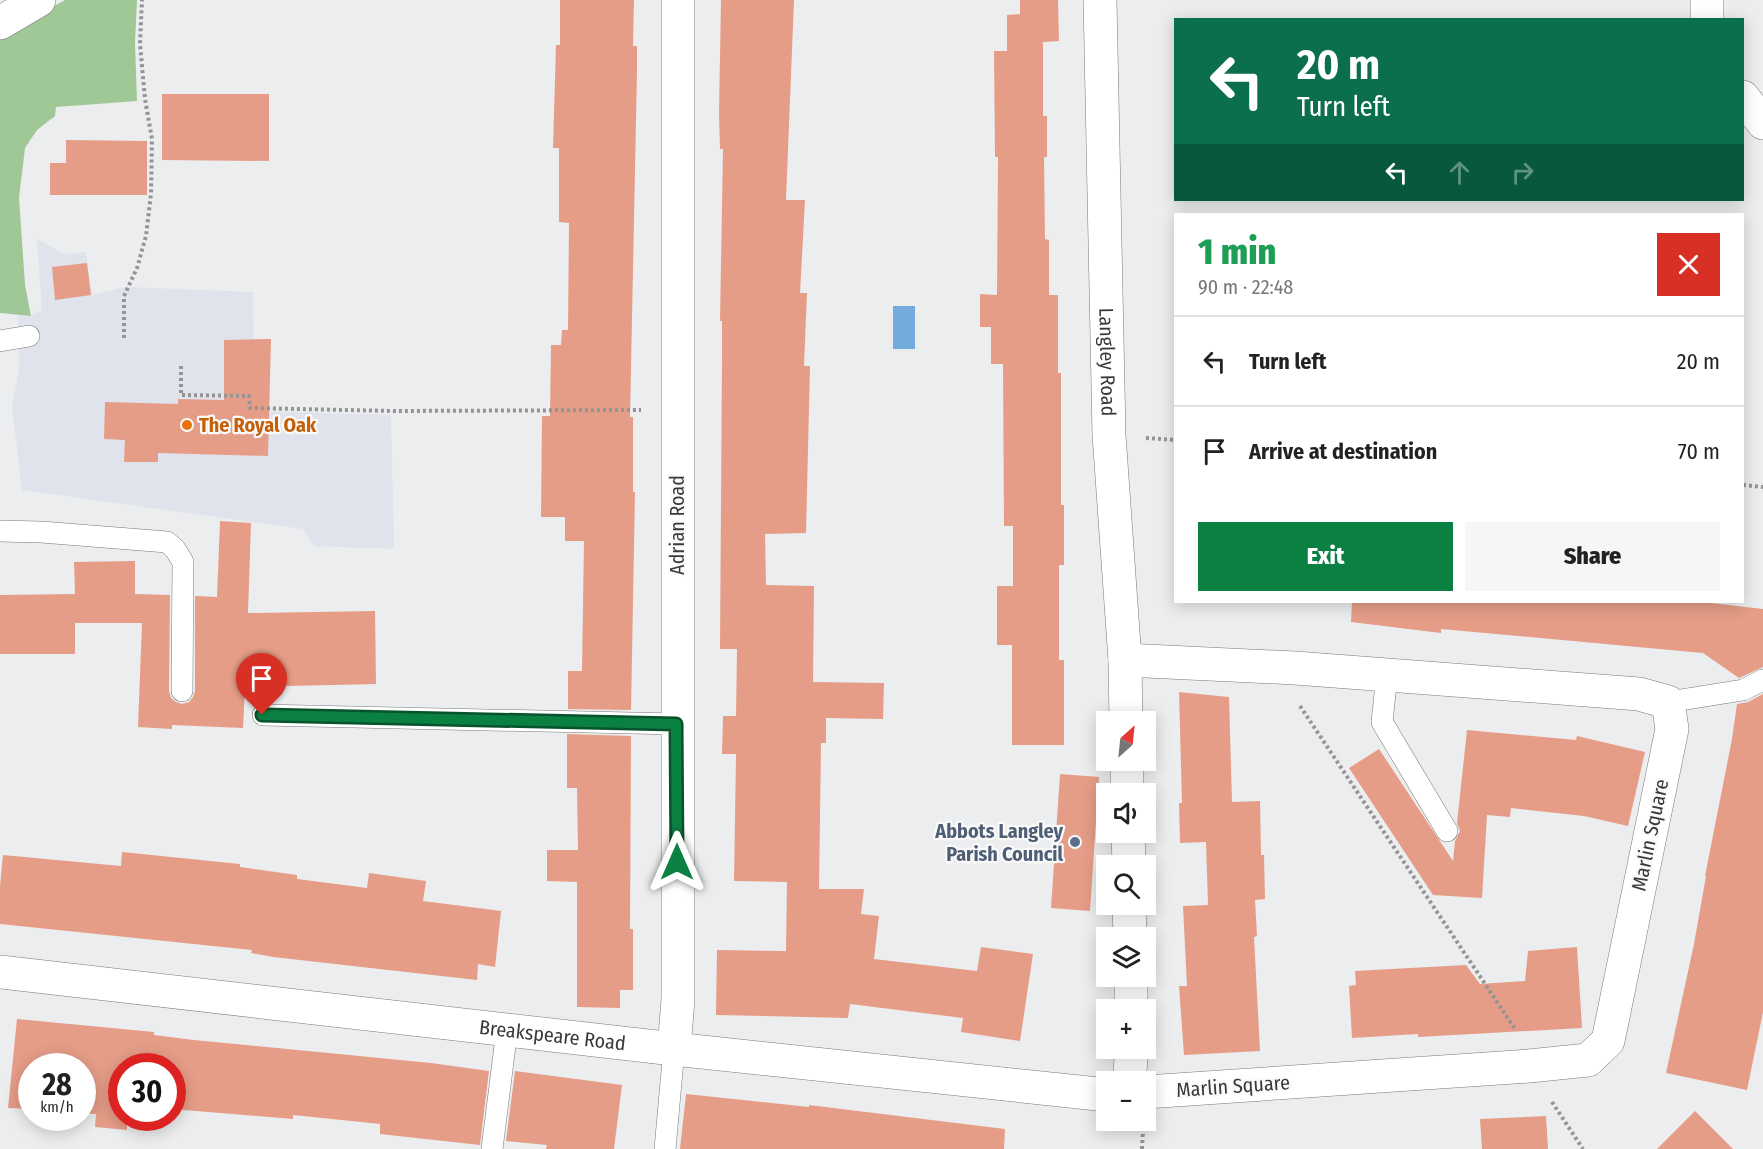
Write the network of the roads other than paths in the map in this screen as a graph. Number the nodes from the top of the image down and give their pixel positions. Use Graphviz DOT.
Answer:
graph roads {
  1 [pos="678,0"];
  2 [pos="1101,0"];
  3 [pos="1707,0"];
  4 [pos="1707,18"];
  5 [pos="1744,98"];
  6 [pos="1763,123"];
  7 [pos="29,336"];
  8 [pos="0,340"];
  9 [pos="0,531"];
  10 [pos="1125,660"];
  11 [pos="1387,675"];
  12 [pos="1763,680"];
  13 [pos="182,691"];
  14 [pos="1668,702"];
  15 [pos="1126,711"];
  16 [pos="262,715"];
  17 [pos="676,724"];
  18 [pos="1447,831"];
  19 [pos="0,972"];
  20 [pos="507,1030"];
  21 [pos="674,1049"];
  22 [pos="1156,1091"];
  23 [pos="1096,1093"];
  24 [pos="492,1149"];
  25 [pos="665,1149"];
  1 -- 17 [label="street, Adrian Road"];
  2 -- 10 [label="street, Langley Road"];
  3 -- 4 [label="street"];
  5 -- 6 [label="street"];
  7 -- 8 [label="lane"];
  9 -- 13 [label="lane"];
  10 -- 11 [label="street"];
  10 -- 15 [label="street, Langley Road"];
  11 -- 14 [label="street"];
  11 -- 18 [label="lane"];
  12 -- 14 [label="lane"];
  14 -- 22 [label="street, Marlin Square"];
  16 -- 17 [label="lane"];
  17 -- 21 [label="street, Adrian Road"];
  19 -- 20 [label="street, Breakspeare Road"];
  20 -- 21 [label="street, Breakspeare Road"];
  20 -- 24 [label="lane"];
  21 -- 23 [label="street, Breakspeare Road"];
  21 -- 25 [label="lane"];
}
